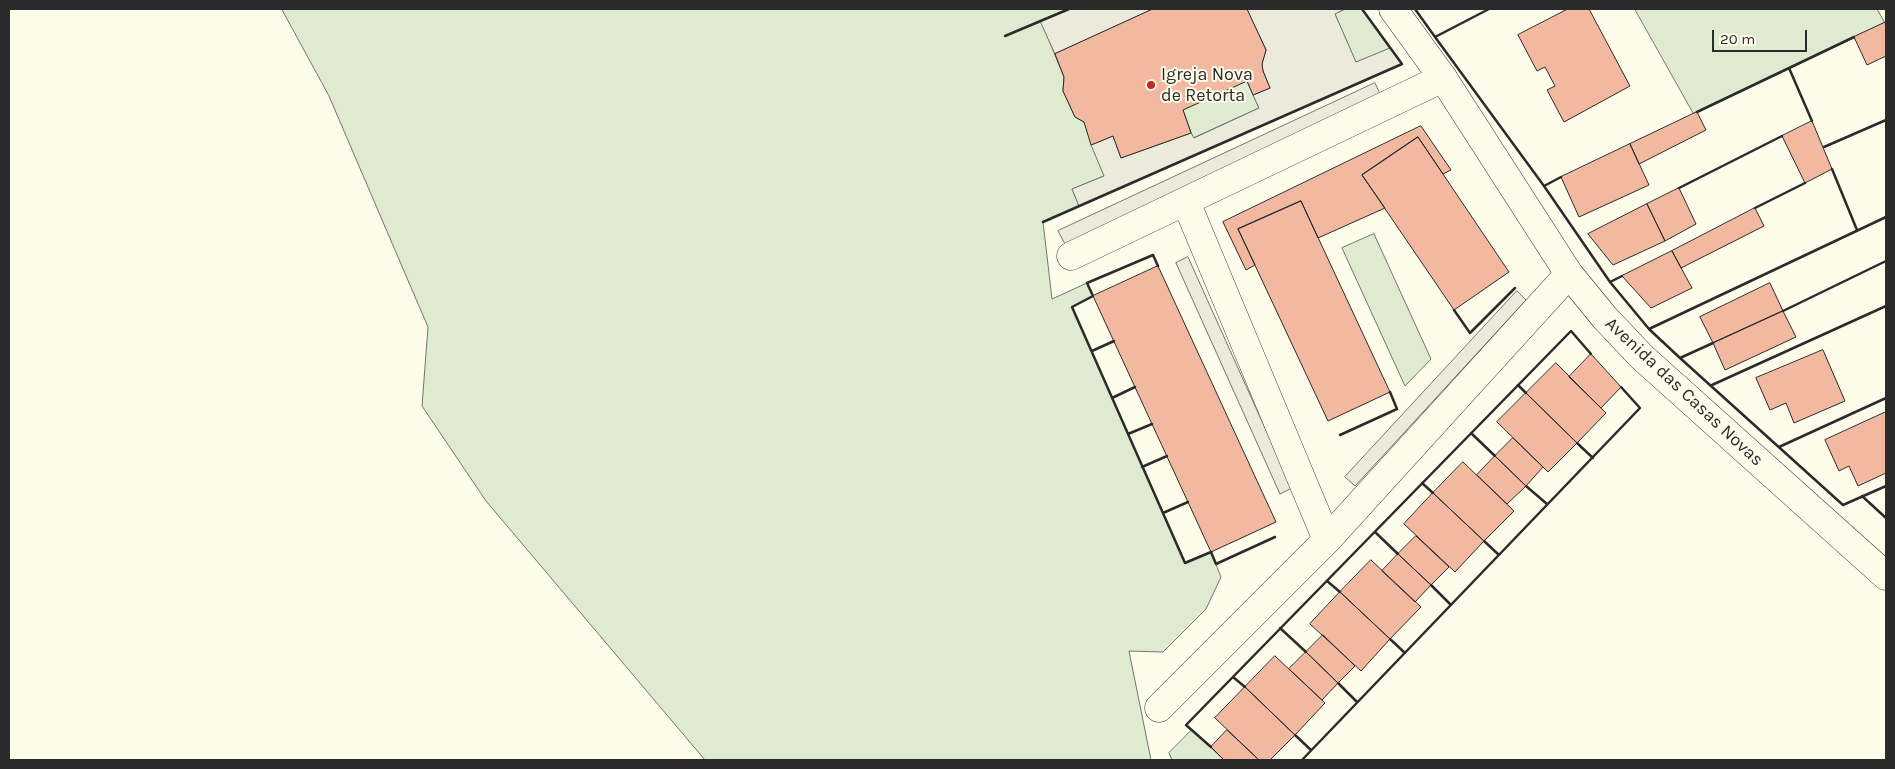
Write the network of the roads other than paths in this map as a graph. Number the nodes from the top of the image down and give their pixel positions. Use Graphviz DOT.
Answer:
graph roads {
  1 [pos="1393,9"];
  2 [pos="1444,78"];
  3 [pos="1186,202"];
  4 [pos="1072,256"];
  5 [pos="1570,274"];
  6 [pos="1328,540"];
  7 [pos="1886,576"];
  8 [pos="1159,708"];
  1 -- 2 [label="street, Avenida das Casas Novas"];
  2 -- 3 [label="street"];
  2 -- 5 [label="street, Avenida das Casas Novas"];
  3 -- 4 [label="street"];
  3 -- 6 [label="street"];
  5 -- 6 [label="street"];
  5 -- 7 [label="street, Avenida das Casas Novas"];
  6 -- 8 [label="street"];
}
